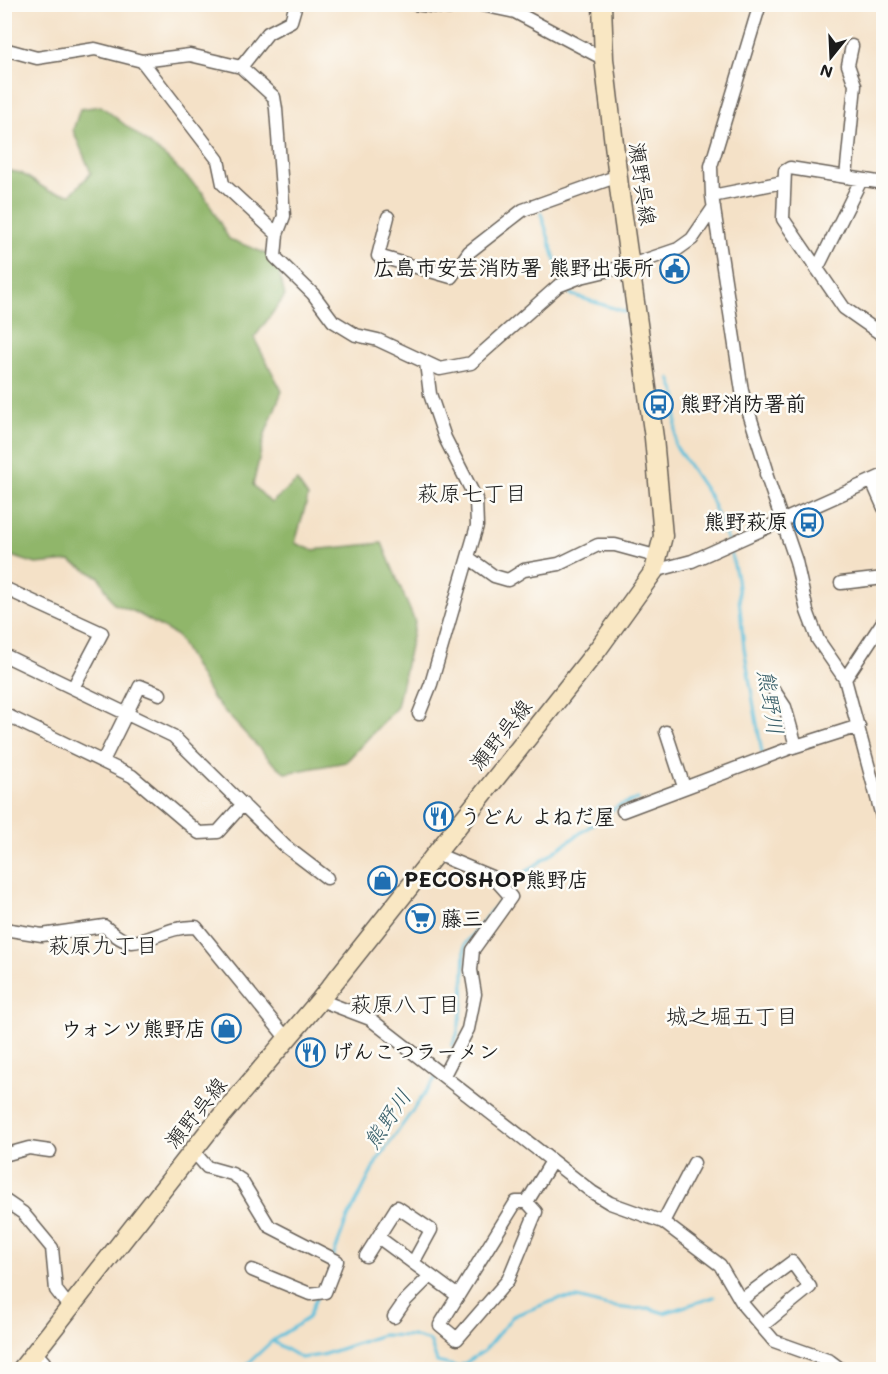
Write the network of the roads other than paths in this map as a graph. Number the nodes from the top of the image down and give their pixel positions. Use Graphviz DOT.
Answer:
graph roads {
  1 [pos="296,4"];
  2 [pos="414,4"];
  3 [pos="462,4"];
  4 [pos="477,4"];
  5 [pos="602,4"];
  6 [pos="760,4"];
  7 [pos="852,46"];
  8 [pos="4,49"];
  9 [pos="604,59"];
  10 [pos="142,61"];
  11 [pos="241,66"];
  12 [pos="618,176"];
  13 [pos="846,177"];
  14 [pos="861,180"];
  15 [pos="783,182"];
  16 [pos="884,183"];
  17 [pos="713,202"];
  18 [pos="388,217"];
  19 [pos="277,234"];
  20 [pos="631,265"];
  21 [pos="817,269"];
  22 [pos="884,336"];
  23 [pos="426,363"];
  24 [pos="878,478"];
  25 [pos="884,508"];
  26 [pos="781,520"];
  27 [pos="469,558"];
  28 [pos="657,564"];
  29 [pos="884,578"];
  30 [pos="842,583"];
  31 [pos="4,588"];
  32 [pos="884,620"];
  33 [pos="4,655"];
  34 [pos="845,678"];
  35 [pos="74,686"];
  36 [pos="773,688"];
  37 [pos="160,694"];
  38 [pos="127,712"];
  39 [pos="4,714"];
  40 [pos="419,714"];
  41 [pos="860,726"];
  42 [pos="666,732"];
  43 [pos="796,746"];
  44 [pos="103,760"];
  45 [pos="884,769"];
  46 [pos="871,775"];
  47 [pos="684,787"];
  48 [pos="243,804"];
  49 [pos="623,811"];
  50 [pos="884,824"];
  51 [pos="434,853"];
  52 [pos="327,878"];
  53 [pos="4,929"];
  54 [pos="320,1000"];
  55 [pos="287,1039"];
  56 [pos="444,1075"];
  57 [pos="50,1151"];
  58 [pos="193,1151"];
  59 [pos="4,1155"];
  60 [pos="552,1161"];
  61 [pos="694,1163"];
  62 [pos="4,1200"];
  63 [pos="527,1202"];
  64 [pos="663,1222"];
  65 [pos="378,1237"];
  66 [pos="366,1256"];
  67 [pos="413,1263"];
  68 [pos="252,1270"];
  69 [pos="430,1275"];
  70 [pos="458,1296"];
  71 [pos="741,1300"];
  72 [pos="70,1308"];
  73 [pos="394,1317"];
  74 [pos="762,1326"];
  75 [pos="35,1352"];
  76 [pos="21,1370"];
  77 [pos="46,1370"];
  78 [pos="842,1370"];
  1 -- 11 [label="street"];
  2 -- 3 [label="street"];
  4 -- 9 [label="street"];
  5 -- 9 [label="main road, 瀬野呉線"];
  6 -- 17 [label="street"];
  7 -- 13 [label="street"];
  8 -- 10 [label="street"];
  9 -- 12 [label="main road, 瀬野呉線"];
  10 -- 11 [label="street"];
  10 -- 19 [label="street"];
  11 -- 19 [label="street"];
  12 -- 18 [label="street"];
  12 -- 20 [label="main road, 瀬野呉線"];
  13 -- 14 [label="street"];
  13 -- 15 [label="street"];
  14 -- 16 [label="street"];
  14 -- 21 [label="street"];
  15 -- 17 [label="street"];
  15 -- 21 [label="street"];
  17 -- 20 [label="street"];
  17 -- 26 [label="street"];
  19 -- 23 [label="street"];
  20 -- 23 [label="street"];
  20 -- 28 [label="main road, 瀬野呉線"];
  21 -- 22 [label="street"];
  23 -- 27 [label="street"];
  24 -- 25 [label="street"];
  24 -- 26 [label="street"];
  26 -- 28 [label="street"];
  26 -- 34 [label="street"];
  27 -- 28 [label="street"];
  27 -- 40 [label="street"];
  28 -- 51 [label="main road, 瀬野呉線"];
  29 -- 30 [label="street"];
  31 -- 35 [label="street"];
  32 -- 34 [label="street"];
  33 -- 35 [label="street"];
  34 -- 41 [label="street"];
  35 -- 38 [label="street"];
  36 -- 43 [label="street"];
  37 -- 38 [label="street"];
  38 -- 44 [label="street"];
  38 -- 48 [label="street"];
  39 -- 44 [label="street"];
  41 -- 43 [label="street"];
  41 -- 46 [label="street"];
  42 -- 47 [label="street"];
  43 -- 47 [label="street"];
  44 -- 48 [label="street"];
  45 -- 46 [label="street"];
  46 -- 50 [label="street"];
  47 -- 49 [label="street"];
  48 -- 52 [label="street"];
  51 -- 54 [label="main road, 瀬野呉線"];
  51 -- 56 [label="street"];
  53 -- 55 [label="street"];
  54 -- 55 [label="main road, 瀬野呉線"];
  54 -- 56 [label="street"];
  55 -- 58 [label="main road, 瀬野呉線"];
  56 -- 60 [label="street"];
  57 -- 59 [label="street"];
  58 -- 68 [label="street"];
  58 -- 72 [label="main road, 瀬野呉線"];
  60 -- 63 [label="street"];
  60 -- 64 [label="street"];
  61 -- 64 [label="street"];
  62 -- 72 [label="street"];
  63 -- 70 [label="street"];
  63 -- 70 [label="street"];
  64 -- 71 [label="street"];
  65 -- 66 [label="street"];
  65 -- 67 [label="street"];
  65 -- 67 [label="street"];
  67 -- 69 [label="street"];
  69 -- 70 [label="street"];
  69 -- 73 [label="street"];
  71 -- 74 [label="street"];
  71 -- 74 [label="street"];
  72 -- 75 [label="main road, 瀬野呉線"];
  74 -- 78 [label="street"];
  75 -- 76 [label="main road, 瀬野呉線"];
  75 -- 77 [label="street"];
}
